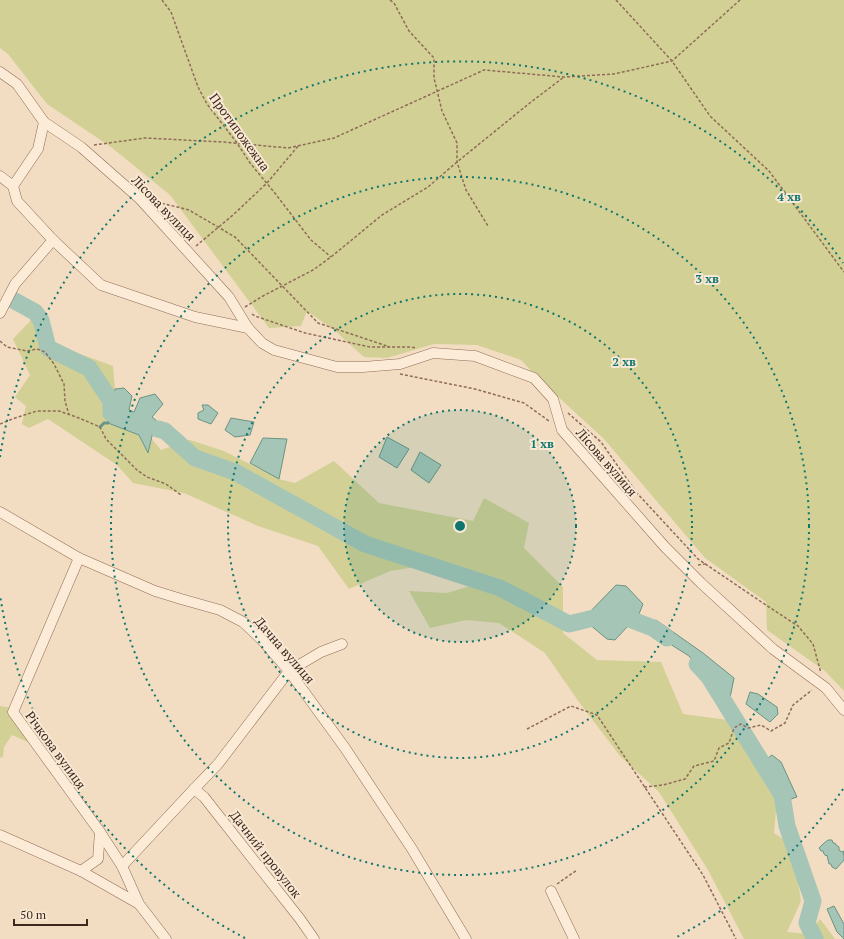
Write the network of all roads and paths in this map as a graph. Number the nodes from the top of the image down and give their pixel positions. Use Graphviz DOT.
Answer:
graph roads {
  1 [pos="162,0"];
  2 [pos="390,0"];
  3 [pos="616,0"];
  4 [pos="740,0"];
  5 [pos="672,61"];
  6 [pos="0,72"];
  7 [pos="564,77"];
  8 [pos="438,91"];
  9 [pos="44,122"];
  10 [pos="237,143"];
  11 [pos="299,145"];
  12 [pos="81,147"];
  13 [pos="457,162"];
  14 [pos="0,176"];
  15 [pos="267,183"];
  16 [pos="13,186"];
  17 [pos="139,198"];
  18 [pos="488,226"];
  19 [pos="219,227"];
  20 [pos="53,240"];
  21 [pos="189,252"];
  22 [pos="331,257"];
  23 [pos="844,272"];
  24 [pos="283,286"];
  25 [pos="241,309"];
  26 [pos="0,314"];
  27 [pos="248,328"];
  28 [pos="0,341"];
  29 [pos="390,347"];
  30 [pos="433,353"];
  31 [pos="400,374"];
  32 [pos="553,399"];
  33 [pos="69,415"];
  34 [pos="0,424"];
  35 [pos="562,430"];
  36 [pos="181,495"];
  37 [pos="0,512"];
  38 [pos="79,558"];
  39 [pos="342,644"];
  40 [pos="289,671"];
  41 [pos="823,686"];
  42 [pos="844,710"];
  43 [pos="527,729"];
  44 [pos="644,787"];
  45 [pos="194,789"];
  46 [pos="100,832"];
  47 [pos="0,835"];
  48 [pos="122,866"];
  49 [pos="577,870"];
  50 [pos="81,871"];
  51 [pos="551,891"];
  52 [pos="139,904"];
  53 [pos="166,939"];
  54 [pos="314,939"];
  55 [pos="466,939"];
  56 [pos="574,939"];
  57 [pos="736,939"];
  1 -- 10 [label="path, Протипожежна"];
  2 -- 8 [label="path"];
  3 -- 5 [label="path"];
  4 -- 5 [label="path"];
  5 -- 7 [label="path"];
  5 -- 23 [label="path"];
  6 -- 9 [label="street, Лісова вулиця"];
  7 -- 8 [label="path"];
  7 -- 13 [label="path"];
  8 -- 11 [label="path"];
  8 -- 13 [label="path"];
  9 -- 12 [label="street, Лісова вулиця"];
  9 -- 16 [label="street"];
  10 -- 11 [label="path"];
  10 -- 12 [label="path"];
  10 -- 15 [label="path, Протипожежна"];
  11 -- 15 [label="path"];
  12 -- 17 [label="street, Лісова вулиця"];
  13 -- 18 [label="path"];
  13 -- 22 [label="path"];
  14 -- 16 [label="street"];
  15 -- 19 [label="path"];
  15 -- 22 [label="path, Протипожежна"];
  16 -- 20 [label="street"];
  17 -- 19 [label="path"];
  17 -- 21 [label="street, Лісова вулиця"];
  19 -- 21 [label="path"];
  19 -- 24 [label="path"];
  20 -- 26 [label="street"];
  20 -- 27 [label="street"];
  21 -- 25 [label="street, Лісова вулиця"];
  22 -- 24 [label="path"];
  24 -- 25 [label="path"];
  24 -- 29 [label="path"];
  25 -- 27 [label="street, Лісова вулиця"];
  25 -- 29 [label="path"];
  27 -- 30 [label="street, Лісова вулиця"];
  28 -- 33 [label="path"];
  29 -- 30 [label="path"];
  30 -- 32 [label="street, Лісова вулиця"];
  31 -- 35 [label="path"];
  32 -- 35 [label="street, Лісова вулиця"];
  32 -- 41 [label="path"];
  33 -- 34 [label="path"];
  33 -- 36 [label="path"];
  35 -- 41 [label="street, Лісова вулиця"];
  37 -- 38 [label="street, Дачна вулиця"];
  38 -- 40 [label="street, Дачна вулиця"];
  38 -- 46 [label="street, Річкова вулиця"];
  39 -- 40 [label="street"];
  40 -- 45 [label="street"];
  40 -- 55 [label="street, Дачна вулиця"];
  41 -- 42 [label="street, Лісова вулиця"];
  41 -- 44 [label="path"];
  43 -- 44 [label="path"];
  44 -- 57 [label="path"];
  45 -- 48 [label="street"];
  45 -- 54 [label="street, Дачний провулок"];
  46 -- 48 [label="street, Річкова вулиця"];
  46 -- 50 [label="street"];
  47 -- 50 [label="street"];
  48 -- 52 [label="street, Річкова вулиця"];
  49 -- 51 [label="path"];
  50 -- 52 [label="street"];
  51 -- 56 [label="street"];
  52 -- 53 [label="street"];
}
